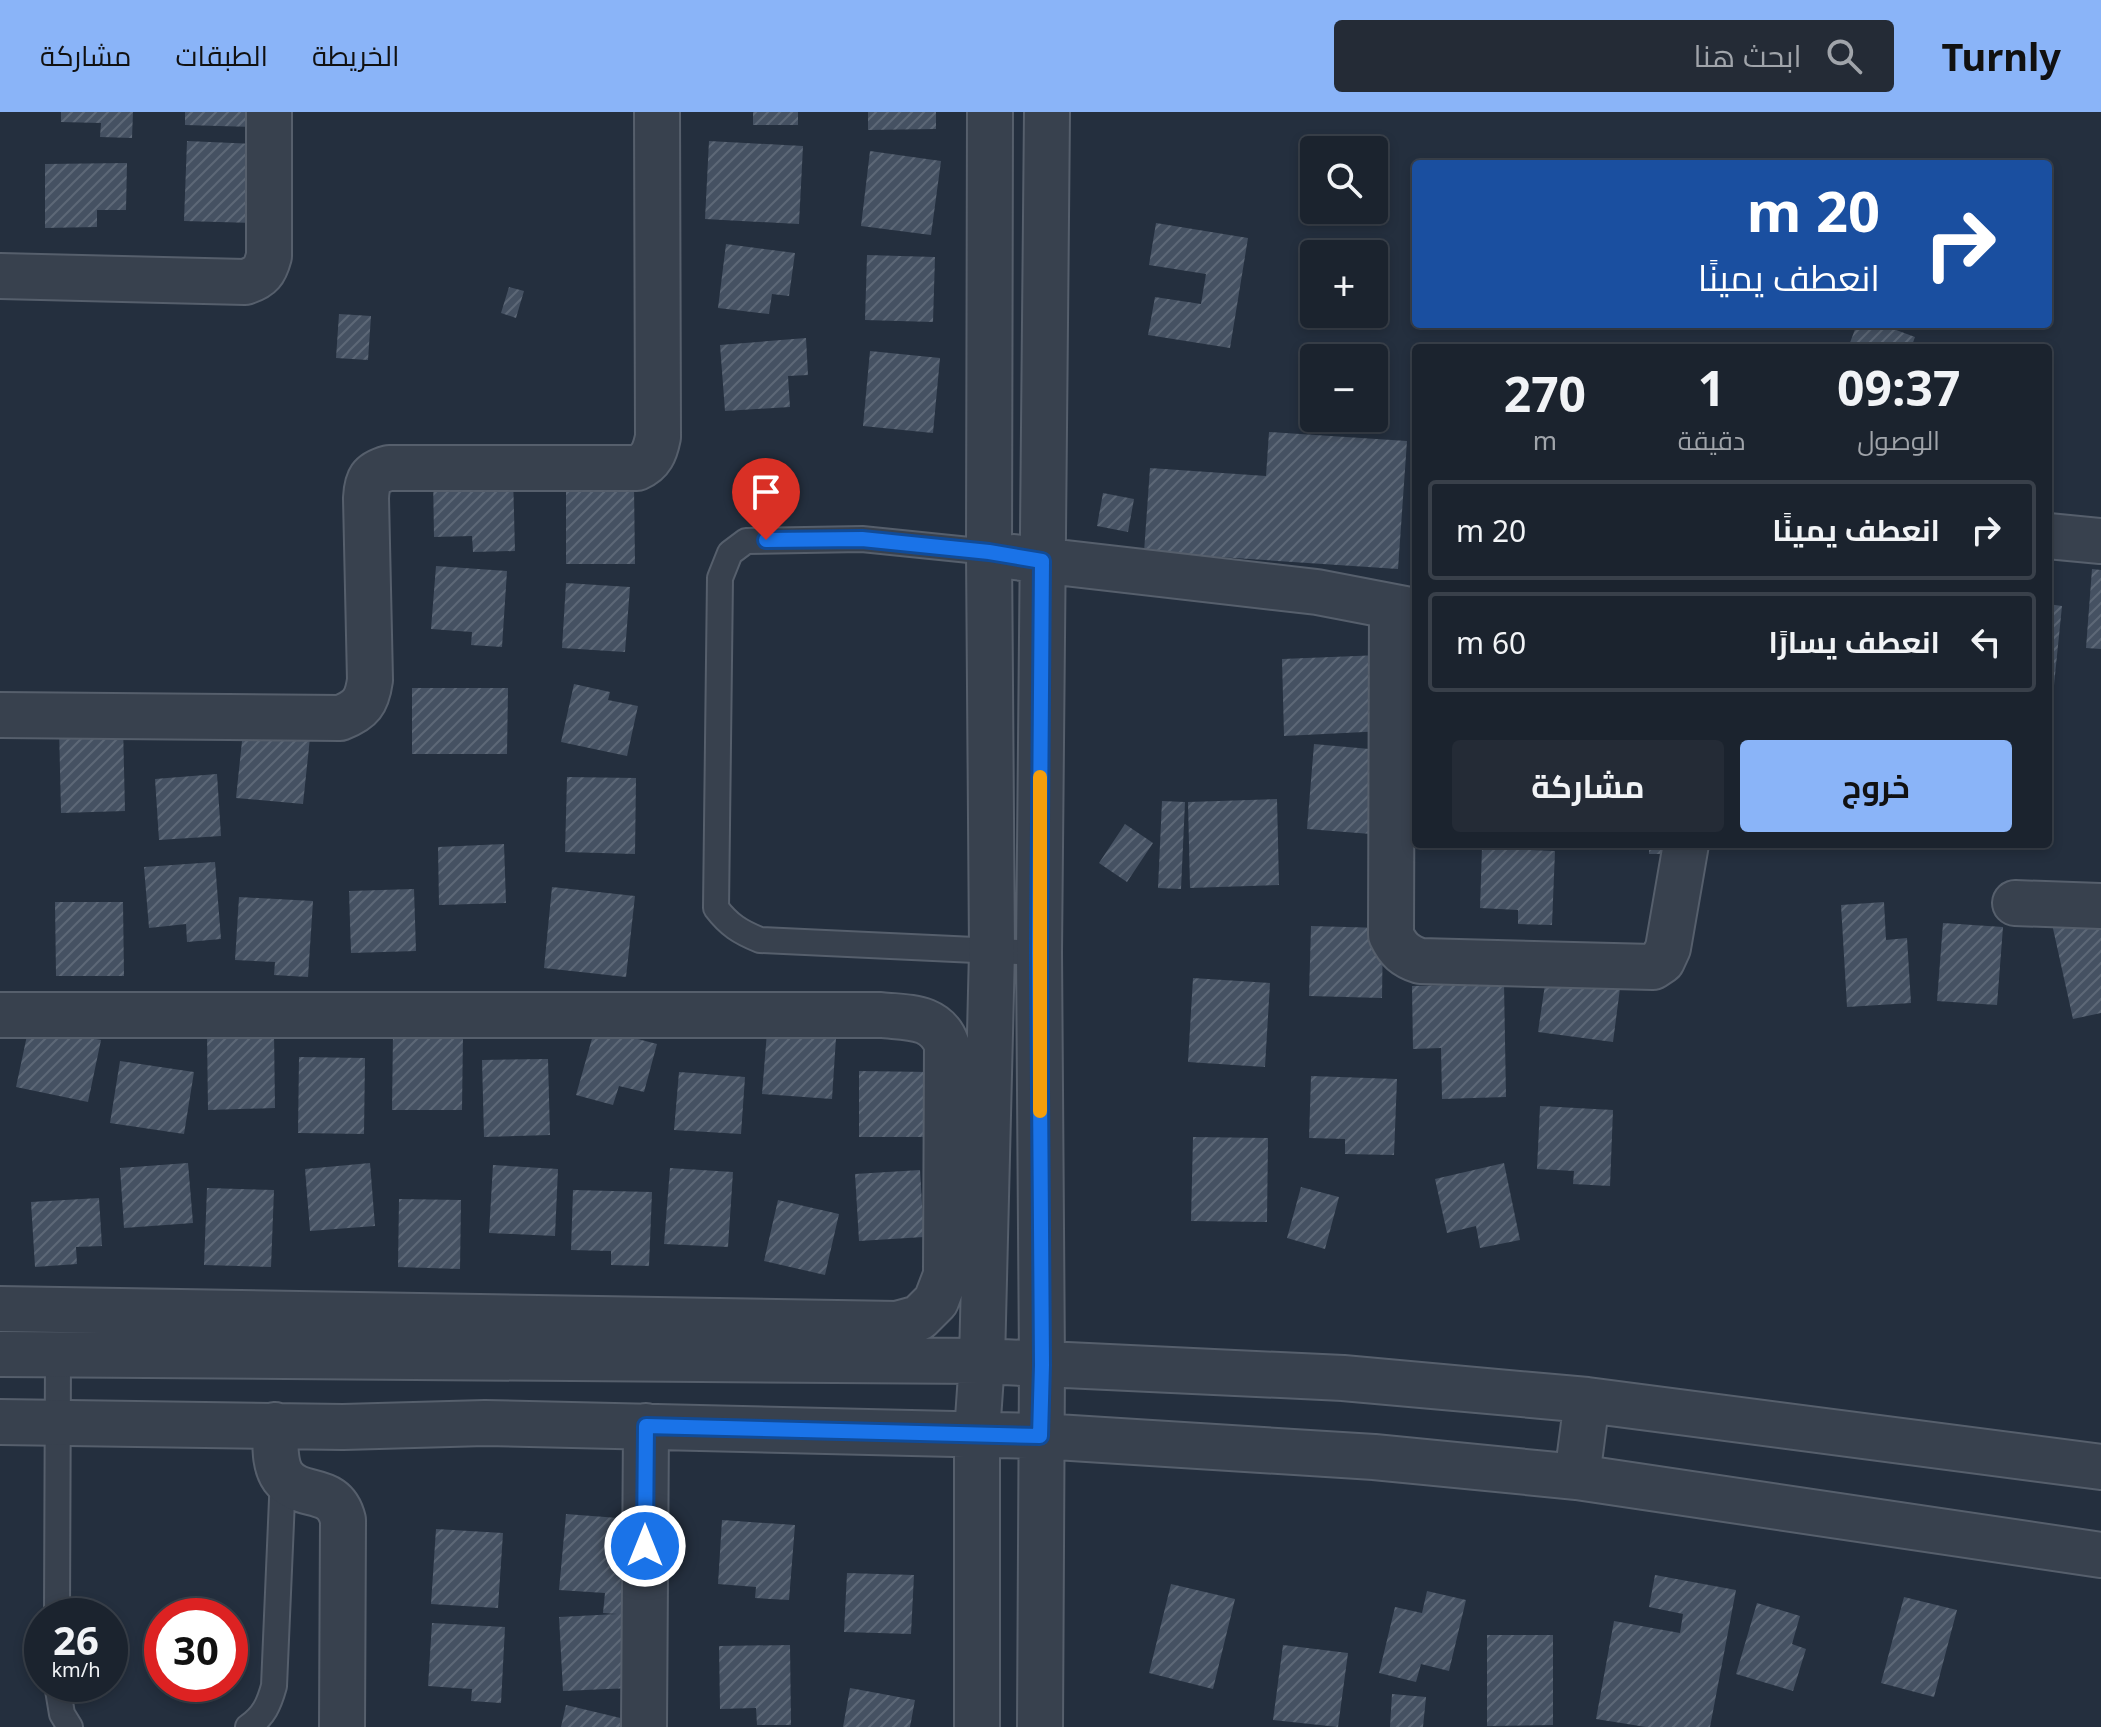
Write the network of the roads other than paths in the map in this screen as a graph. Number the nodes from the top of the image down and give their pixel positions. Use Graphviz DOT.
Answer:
graph roads {
  1 [pos="269,112"];
  2 [pos="657,112"];
  3 [pos="990,112"];
  4 [pos="1047,112"];
  5 [pos="0,276"];
  6 [pos="2052,536"];
  7 [pos="2101,541"];
  8 [pos="989,552"];
  9 [pos="1042,561"];
  10 [pos="1404,610"];
  11 [pos="0,715"];
  12 [pos="1685,848"];
  13 [pos="2015,903"];
  14 [pos="2101,906"];
  15 [pos="992,951"];
  16 [pos="1039,953"];
  17 [pos="0,1015"];
  18 [pos="967,1162"];
  19 [pos="0,1309"];
  20 [pos="830,1341"];
  21 [pos="0,1354"];
  22 [pos="58,1355"];
  23 [pos="982,1361"];
  24 [pos="1042,1365"];
  25 [pos="1587,1400"];
  26 [pos="0,1422"];
  27 [pos="58,1422"];
  28 [pos="275,1425"];
  29 [pos="646,1426"];
  30 [pos="977,1433"];
  31 [pos="1040,1436"];
  32 [pos="2101,1467"];
  33 [pos="283,1476"];
  34 [pos="1577,1477"];
  35 [pos="2101,1555"];
  36 [pos="57,1598"];
  37 [pos="60,1702"];
  38 [pos="70,1727"];
  39 [pos="248,1727"];
  40 [pos="342,1727"];
  41 [pos="644,1727"];
  42 [pos="977,1727"];
  43 [pos="1040,1727"];
  1 -- 5 [label="street"];
  2 -- 11 [label="street"];
  3 -- 8 [label="street"];
  4 -- 9 [label="street"];
  6 -- 7 [label="street"];
  8 -- 9 [label="street"];
  8 -- 15 [label="street"];
  8 -- 15 [label="lane"];
  9 -- 10 [label="street"];
  9 -- 16 [label="street"];
  10 -- 12 [label="street"];
  13 -- 14 [label="street"];
  15 -- 16 [label="lane"];
  15 -- 18 [label="street"];
  16 -- 24 [label="street"];
  17 -- 18 [label="street"];
  18 -- 20 [label="street"];
  18 -- 23 [label="street"];
  19 -- 20 [label="street"];
  20 -- 22 [label="street"];
  20 -- 23 [label="street"];
  21 -- 22 [label="street"];
  22 -- 27 [label="lane"];
  23 -- 24 [label="street"];
  23 -- 30 [label="street"];
  24 -- 25 [label="street"];
  24 -- 31 [label="street"];
  25 -- 32 [label="street"];
  25 -- 34 [label="street"];
  26 -- 27 [label="street"];
  27 -- 28 [label="street"];
  27 -- 36 [label="lane"];
  28 -- 29 [label="street"];
  28 -- 33 [label="street"];
  29 -- 30 [label="street"];
  29 -- 41 [label="street"];
  30 -- 31 [label="street"];
  30 -- 42 [label="street"];
  31 -- 34 [label="street"];
  31 -- 43 [label="street"];
  33 -- 39 [label="lane"];
  33 -- 40 [label="street"];
  34 -- 35 [label="street"];
  37 -- 38 [label="lane"];
}
